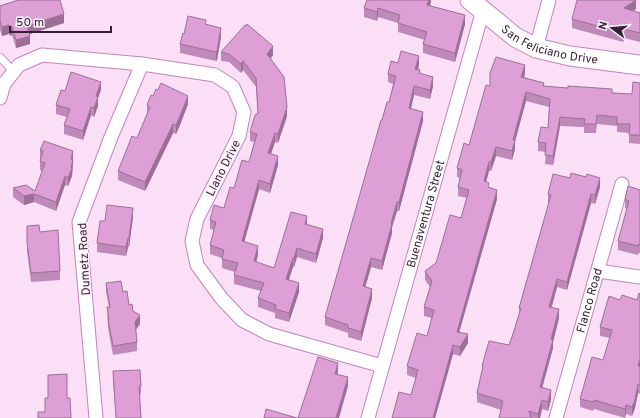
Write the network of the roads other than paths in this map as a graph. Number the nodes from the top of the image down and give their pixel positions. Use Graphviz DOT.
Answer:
graph roads {
  1 [pos="549,0"];
  2 [pos="476,5"];
  3 [pos="536,48"];
  4 [pos="0,57"];
  5 [pos="142,64"];
  6 [pos="640,65"];
  7 [pos="14,72"];
  8 [pos="0,98"];
  9 [pos="622,184"];
  10 [pos="598,271"];
  11 [pos="640,277"];
  12 [pos="382,366"];
  13 [pos="96,418"];
  14 [pos="368,418"];
  15 [pos="556,418"];
  1 -- 3 [label="street"];
  2 -- 3 [label="street, San Feliciano Drive"];
  2 -- 12 [label="street, Buenaventura Street"];
  3 -- 6 [label="street, San Feliciano Drive"];
  4 -- 7 [label="lane"];
  5 -- 7 [label="street, Llano Drive"];
  5 -- 12 [label="street, Llano Drive"];
  5 -- 13 [label="street, Dumetz Road"];
  7 -- 8 [label="street, Llano Drive"];
  9 -- 10 [label="street, Flanco Road"];
  10 -- 11 [label="street"];
  10 -- 15 [label="street, Flanco Road"];
  12 -- 14 [label="street, Buenaventura Street"];
}
